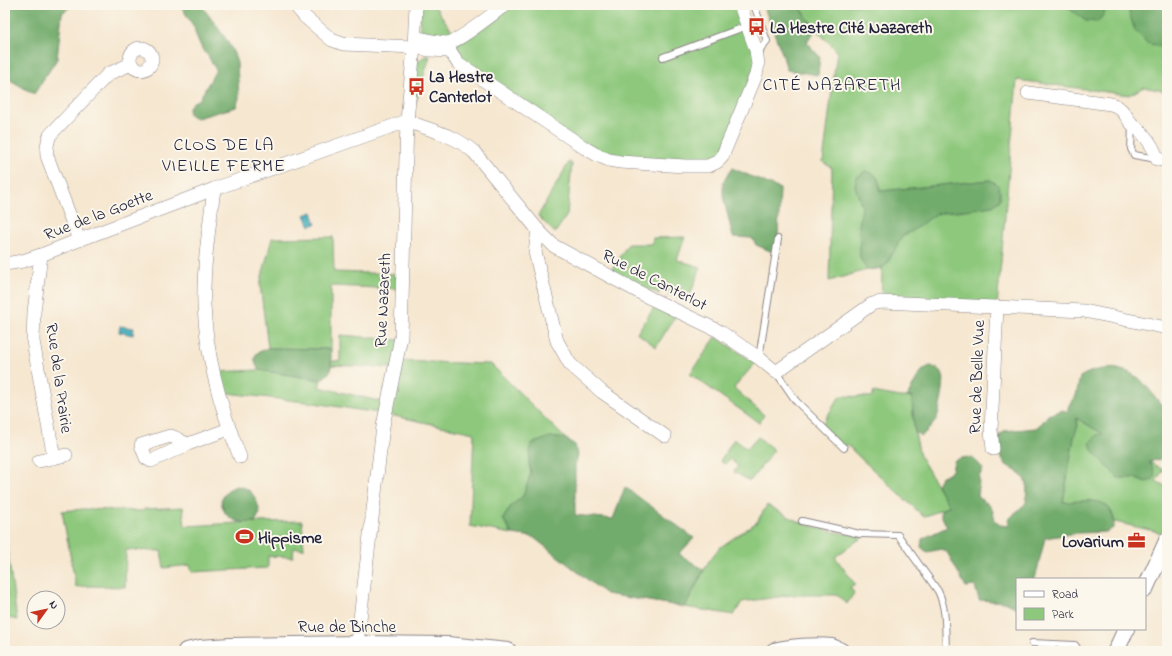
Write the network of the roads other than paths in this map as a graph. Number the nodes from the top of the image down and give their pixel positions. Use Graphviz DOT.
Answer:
graph roads {
  1 [pos="295,5"];
  2 [pos="416,5"];
  3 [pos="505,5"];
  4 [pos="740,5"];
  5 [pos="754,5"];
  6 [pos="747,26"];
  7 [pos="414,42"];
  8 [pos="450,47"];
  9 [pos="663,57"];
  10 [pos="758,58"];
  11 [pos="131,64"];
  12 [pos="1028,94"];
  13 [pos="407,121"];
  14 [pos="1132,124"];
  15 [pos="1162,160"];
  16 [pos="214,190"];
  17 [pos="538,230"];
  18 [pos="778,239"];
  19 [pos="79,240"];
  20 [pos="42,255"];
  21 [pos="5,264"];
  22 [pos="997,307"];
  23 [pos="1167,328"];
  24 [pos="759,358"];
  25 [pos="776,372"];
  26 [pos="229,429"];
  27 [pos="665,436"];
  28 [pos="188,444"];
  29 [pos="844,448"];
  30 [pos="993,449"];
  31 [pos="240,456"];
  32 [pos="39,461"];
  33 [pos="802,521"];
  34 [pos="1167,541"];
  35 [pos="1146,587"];
  36 [pos="1126,630"];
  37 [pos="1032,643"];
  38 [pos="357,644"];
  39 [pos="186,651"];
  40 [pos="506,651"];
  41 [pos="774,651"];
  42 [pos="841,651"];
  43 [pos="946,651"];
  44 [pos="1079,651"];
  45 [pos="1116,651"];
  1 -- 7 [label="street"];
  2 -- 7 [label="street, Rue Nazareth"];
  3 -- 8 [label="street"];
  4 -- 6 [label="street"];
  5 -- 10 [label="lane"];
  6 -- 9 [label="lane"];
  6 -- 10 [label="street"];
  7 -- 8 [label="street"];
  7 -- 13 [label="street, Rue Nazareth"];
  8 -- 10 [label="street"];
  11 -- 19 [label="street"];
  12 -- 14 [label="street"];
  13 -- 16 [label="street, Rue de la Goette"];
  13 -- 17 [label="street, Rue de Canterlot"];
  13 -- 38 [label="street, Rue Nazareth"];
  14 -- 15 [label="street"];
  14 -- 15 [label="lane"];
  16 -- 19 [label="street, Rue de la Goette"];
  16 -- 26 [label="street"];
  17 -- 24 [label="street, Rue de Canterlot"];
  17 -- 27 [label="street"];
  18 -- 24 [label="lane"];
  19 -- 20 [label="street, Rue de la Goette"];
  20 -- 21 [label="street, Rue de la Goette"];
  20 -- 32 [label="street, Rue de la Prairie"];
  22 -- 23 [label="street, Rue de Belle Vue"];
  22 -- 25 [label="street, Rue de Belle Vue"];
  22 -- 30 [label="street, Rue de Belle Vue"];
  24 -- 25 [label="street, Rue de Canterlot"];
  25 -- 29 [label="lane, Rue de Canterlot"];
  26 -- 28 [label="street"];
  26 -- 31 [label="street"];
  33 -- 43 [label="lane"];
  34 -- 35 [label="street"];
  36 -- 45 [label="street"];
  37 -- 44 [label="lane"];
  38 -- 39 [label="street, Rue de Binche"];
  38 -- 40 [label="street, Rue de Binche"];
  41 -- 42 [label="street"];
}
